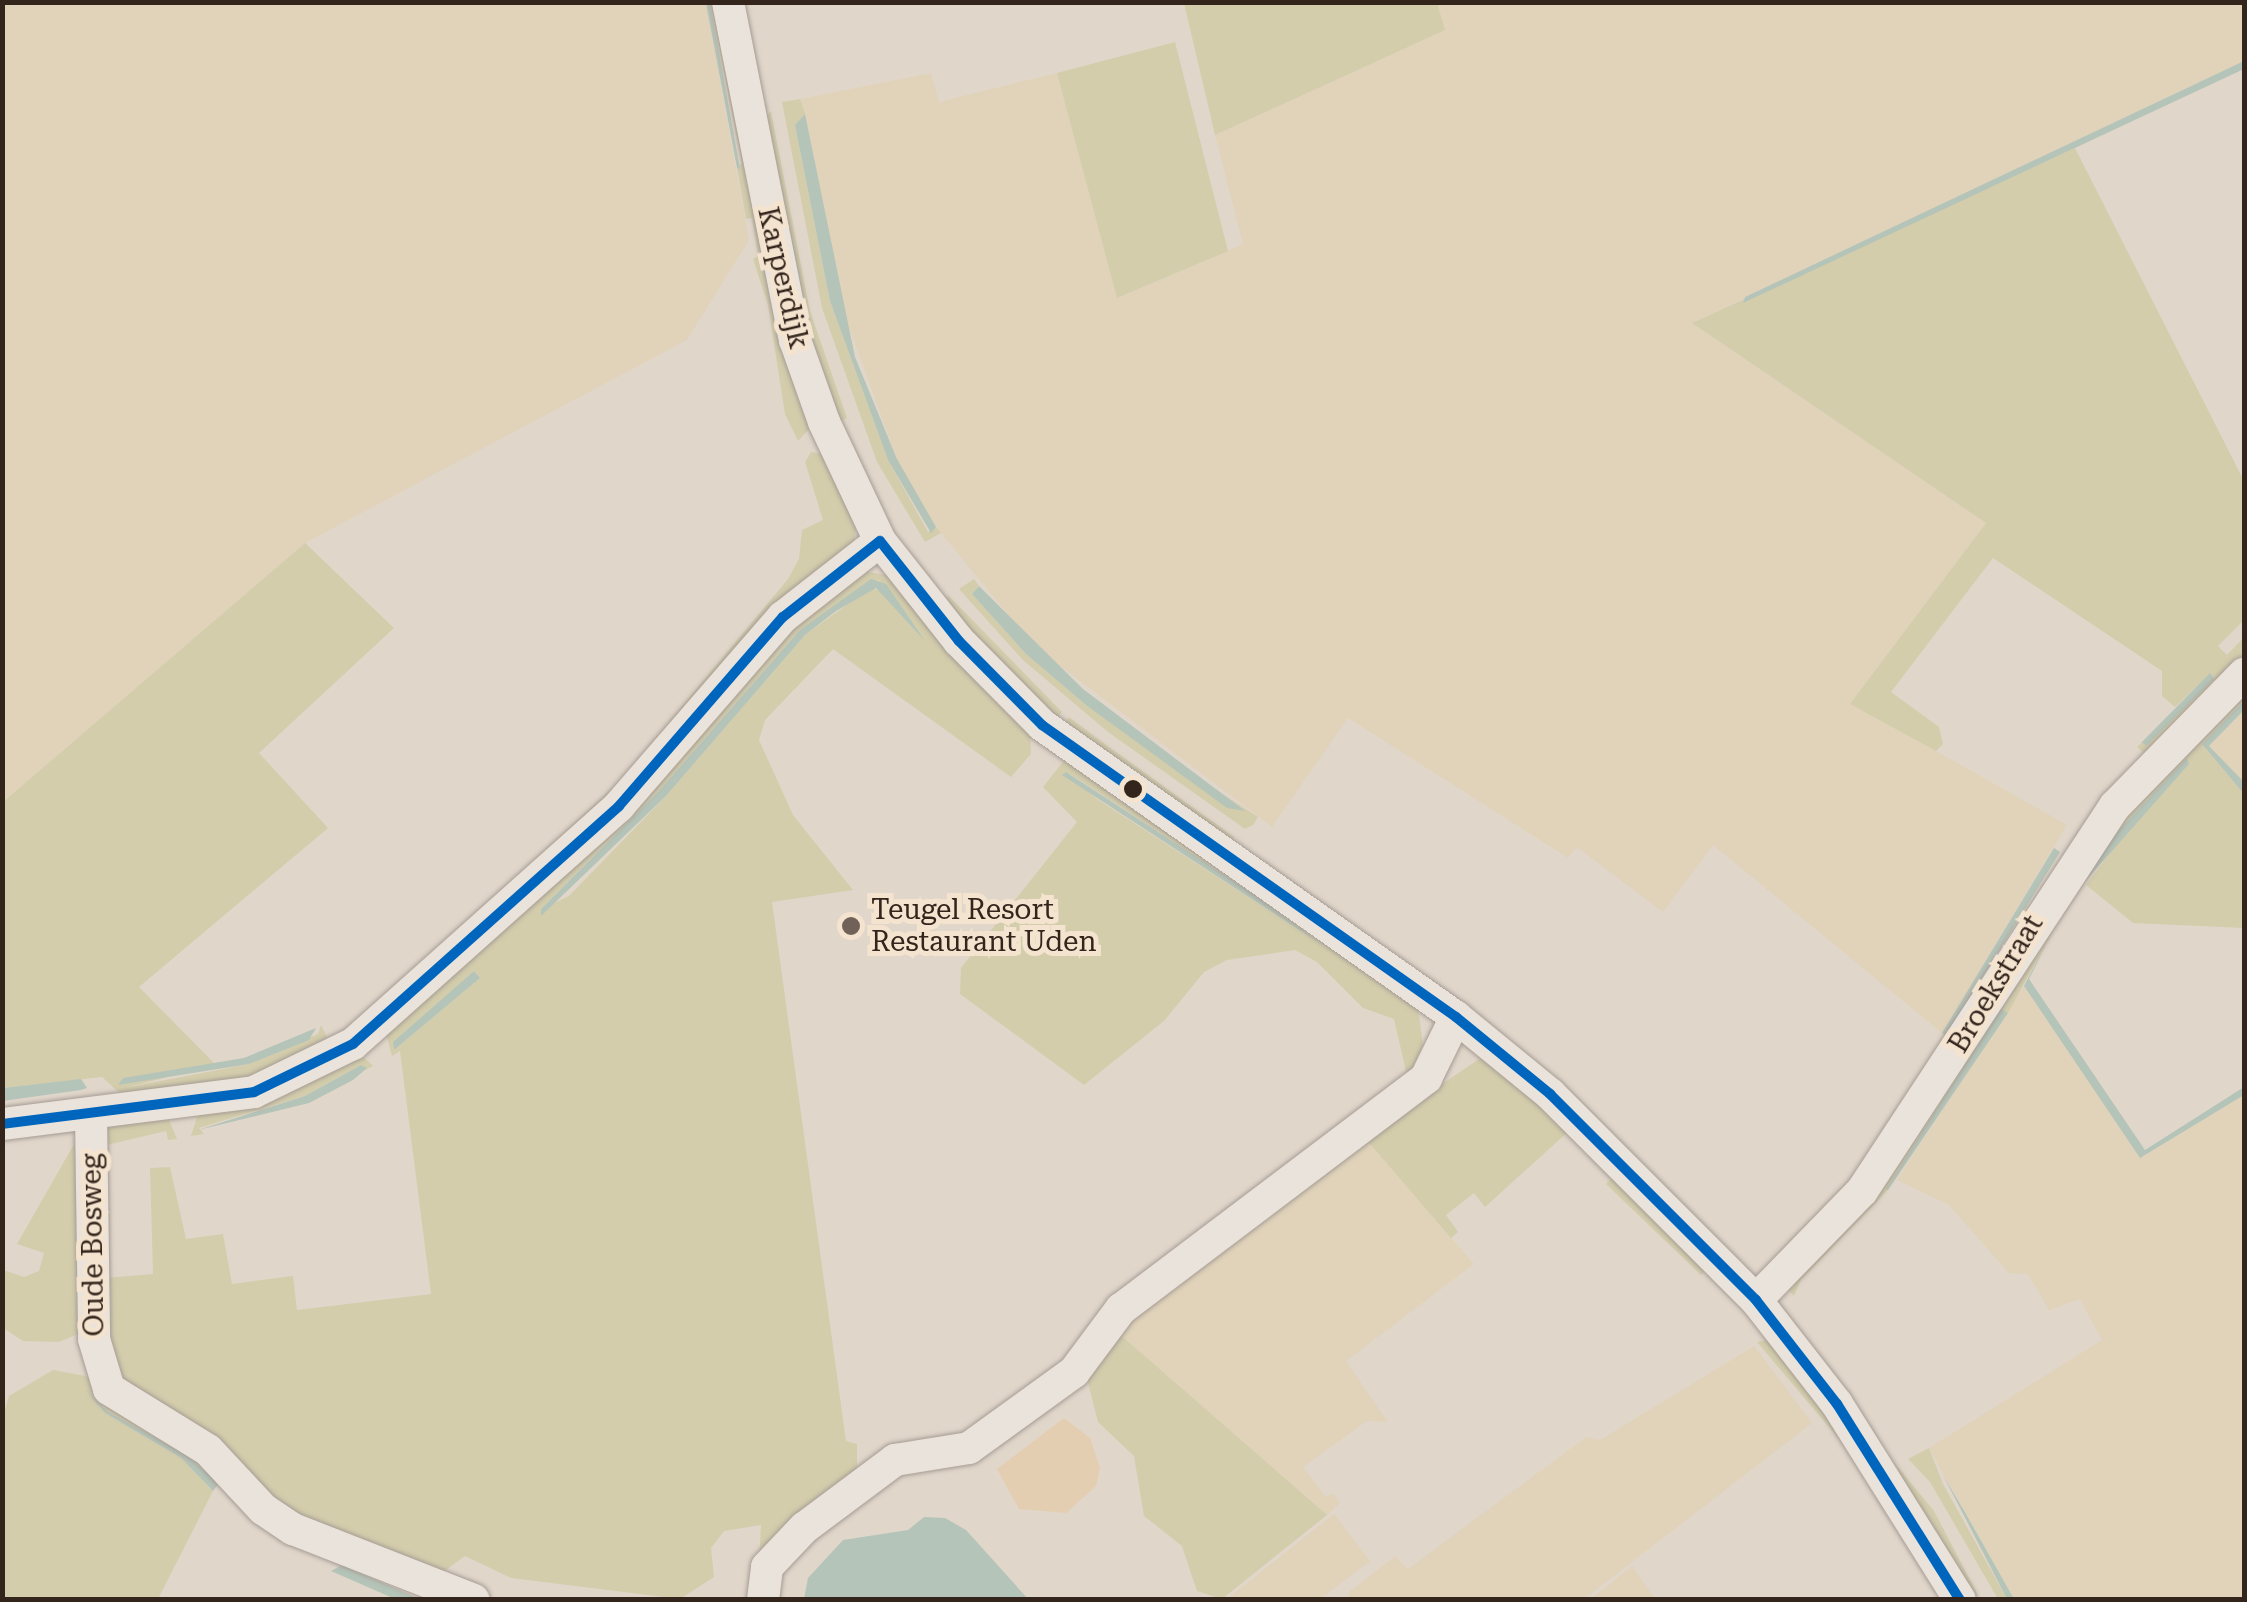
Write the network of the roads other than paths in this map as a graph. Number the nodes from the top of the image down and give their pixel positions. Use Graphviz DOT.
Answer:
graph roads {
  1 [pos="728,2"];
  2 [pos="880,541"];
  3 [pos="2244,674"];
  4 [pos="1456,1017"];
  5 [pos="91,1115"];
  6 [pos="2,1124"];
  7 [pos="1756,1300"];
  8 [pos="462,1596"];
  9 [pos="763,1600"];
  10 [pos="1960,1600"];
  1 -- 2 [label="street, Karperdijk"];
  2 -- 4 [label="street, Karperdijk"];
  2 -- 5 [label="street"];
  3 -- 7 [label="street, Broekstraat"];
  4 -- 7 [label="street, Karperdijk"];
  4 -- 9 [label="street"];
  5 -- 6 [label="street"];
  5 -- 8 [label="street, Oude Bosweg"];
  7 -- 10 [label="street, Karperdijk"];
}
